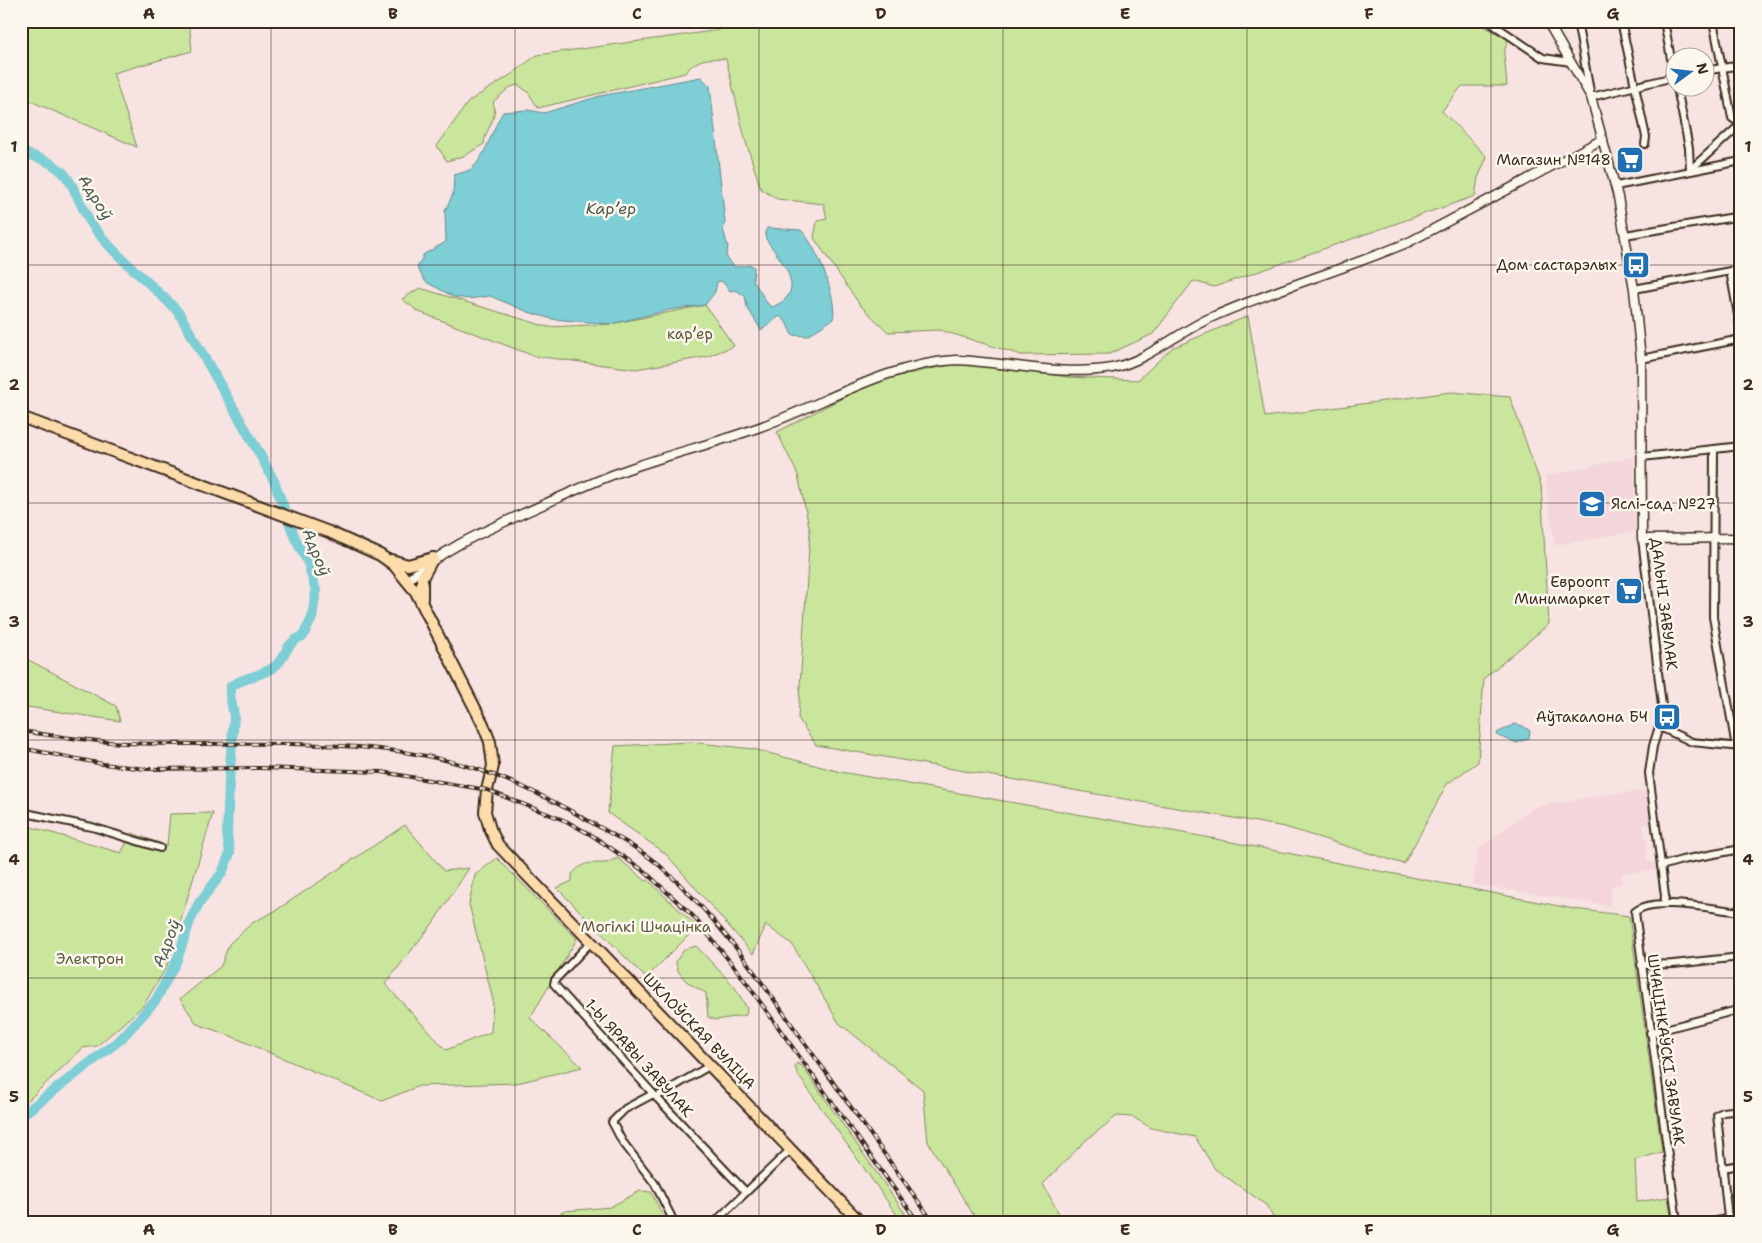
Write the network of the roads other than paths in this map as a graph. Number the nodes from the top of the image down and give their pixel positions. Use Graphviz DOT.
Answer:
graph roads {
  1 [pos="1488,21"];
  2 [pos="1547,21"];
  3 [pos="1577,21"];
  4 [pos="1621,21"];
  5 [pos="1664,21"];
  6 [pos="1713,21"];
  7 [pos="1669,48"];
  8 [pos="1571,62"];
  9 [pos="1741,65"];
  10 [pos="1721,68"];
  11 [pos="1714,69"];
  12 [pos="1664,79"];
  13 [pos="1636,86"];
  14 [pos="1591,97"];
  15 [pos="1679,98"];
  16 [pos="1741,124"];
  17 [pos="1603,139"];
  18 [pos="1645,144"];
  19 [pos="1741,161"];
  20 [pos="1690,170"];
  21 [pos="1616,186"];
  22 [pos="1741,216"];
  23 [pos="1625,235"];
  24 [pos="1741,269"];
  25 [pos="1730,271"];
  26 [pos="1634,289"];
  27 [pos="1741,331"];
  28 [pos="1741,339"];
  29 [pos="1641,359"];
  30 [pos="21,418"];
  31 [pos="1741,446"];
  32 [pos="1714,449"];
  33 [pos="1642,457"];
  34 [pos="1712,538"];
  35 [pos="1741,538"];
  36 [pos="1642,539"];
  37 [pos="380,556"];
  38 [pos="429,559"];
  39 [pos="405,576"];
  40 [pos="424,607"];
  41 [pos="1660,727"];
  42 [pos="1738,747"];
  43 [pos="21,812"];
  44 [pos="160,848"];
  45 [pos="1741,849"];
  46 [pos="1661,866"];
  47 [pos="1664,904"];
  48 [pos="1741,912"];
  49 [pos="591,942"];
  50 [pos="1741,957"];
  51 [pos="1641,965"];
  52 [pos="1741,1009"];
  53 [pos="1650,1033"];
  54 [pos="711,1065"];
  55 [pos="655,1096"];
  56 [pos="1741,1110"];
  57 [pos="790,1150"];
  58 [pos="1741,1165"];
  59 [pos="1722,1168"];
  60 [pos="745,1191"];
  61 [pos="1741,1216"];
  62 [pos="1728,1218"];
  63 [pos="674,1222"];
  64 [pos="715,1222"];
  65 [pos="860,1222"];
  66 [pos="1677,1222"];
  67 [pos="1712,1222"];
  1 -- 8 [label="street"];
  2 -- 8 [label="street, ДАЛЬНІ ЗАВУЛАК"];
  3 -- 14 [label="street"];
  4 -- 13 [label="street"];
  5 -- 7 [label="street"];
  6 -- 10 [label="street"];
  8 -- 14 [label="street, ДАЛЬНІ ЗАВУЛАК"];
  9 -- 10 [label="street"];
  10 -- 11 [label="street"];
  10 -- 16 [label="street"];
  12 -- 13 [label="street"];
  13 -- 14 [label="street"];
  13 -- 18 [label="street"];
  14 -- 17 [label="street, ДАЛЬНІ ЗАВУЛАК"];
  15 -- 20 [label="street"];
  16 -- 20 [label="street"];
  17 -- 21 [label="street, ДАЛЬНІ ЗАВУЛАК"];
  17 -- 38 [label="street"];
  19 -- 20 [label="street"];
  20 -- 21 [label="street"];
  21 -- 23 [label="street, ДАЛЬНІ ЗАВУЛАК"];
  22 -- 23 [label="street"];
  23 -- 26 [label="street, ДАЛЬНІ ЗАВУЛАК"];
  24 -- 25 [label="street"];
  25 -- 26 [label="street"];
  25 -- 27 [label="street"];
  26 -- 29 [label="street, ДАЛЬНІ ЗАВУЛАК"];
  28 -- 29 [label="street"];
  29 -- 33 [label="street, ДАЛЬНІ ЗАВУЛАК"];
  30 -- 37 [label="main road"];
  31 -- 32 [label="street"];
  32 -- 33 [label="street"];
  32 -- 34 [label="street"];
  33 -- 36 [label="street, ДАЛЬНІ ЗАВУЛАК"];
  34 -- 35 [label="street"];
  34 -- 36 [label="street"];
  34 -- 42 [label="street"];
  36 -- 41 [label="street, ДАЛЬНІ ЗАВУЛАК"];
  37 -- 38 [label="main road"];
  37 -- 39 [label="main road"];
  38 -- 39 [label="street"];
  38 -- 40 [label="main road"];
  39 -- 40 [label="main road, ШКЛОЎСКАЯ ВУЛІЦА"];
  40 -- 49 [label="main road, ШКЛОЎСКАЯ ВУЛІЦА"];
  41 -- 42 [label="street"];
  41 -- 46 [label="street, ДАЛЬНІ ЗАВУЛАК"];
  43 -- 44 [label="street"];
  45 -- 46 [label="street"];
  46 -- 47 [label="street, ДАЛЬНІ ЗАВУЛАК"];
  47 -- 48 [label="street"];
  47 -- 51 [label="street, ШЧАЦІНКАЎСКІ ЗАВУЛАК"];
  49 -- 54 [label="main road, ШКЛОЎСКАЯ ВУЛІЦА"];
  49 -- 55 [label="street, 1-Ы ЯРАВЫ ЗАВУЛАК"];
  50 -- 51 [label="street"];
  51 -- 53 [label="street, ШЧАЦІНКАЎСКІ ЗАВУЛАК"];
  52 -- 53 [label="street"];
  53 -- 66 [label="street, ШЧАЦІНКАЎСКІ ЗАВУЛАК"];
  54 -- 55 [label="street"];
  54 -- 57 [label="main road, ШКЛОЎСКАЯ ВУЛІЦА"];
  55 -- 60 [label="street, 1-Ы ЯРАВЫ ЗАВУЛАК"];
  55 -- 63 [label="street"];
  56 -- 59 [label="street"];
  57 -- 60 [label="street"];
  57 -- 65 [label="main road, ШКЛОЎСКАЯ ВУЛІЦА"];
  58 -- 59 [label="street"];
  59 -- 62 [label="street"];
  60 -- 64 [label="street"];
  61 -- 62 [label="street"];
  62 -- 67 [label="street"];
}
